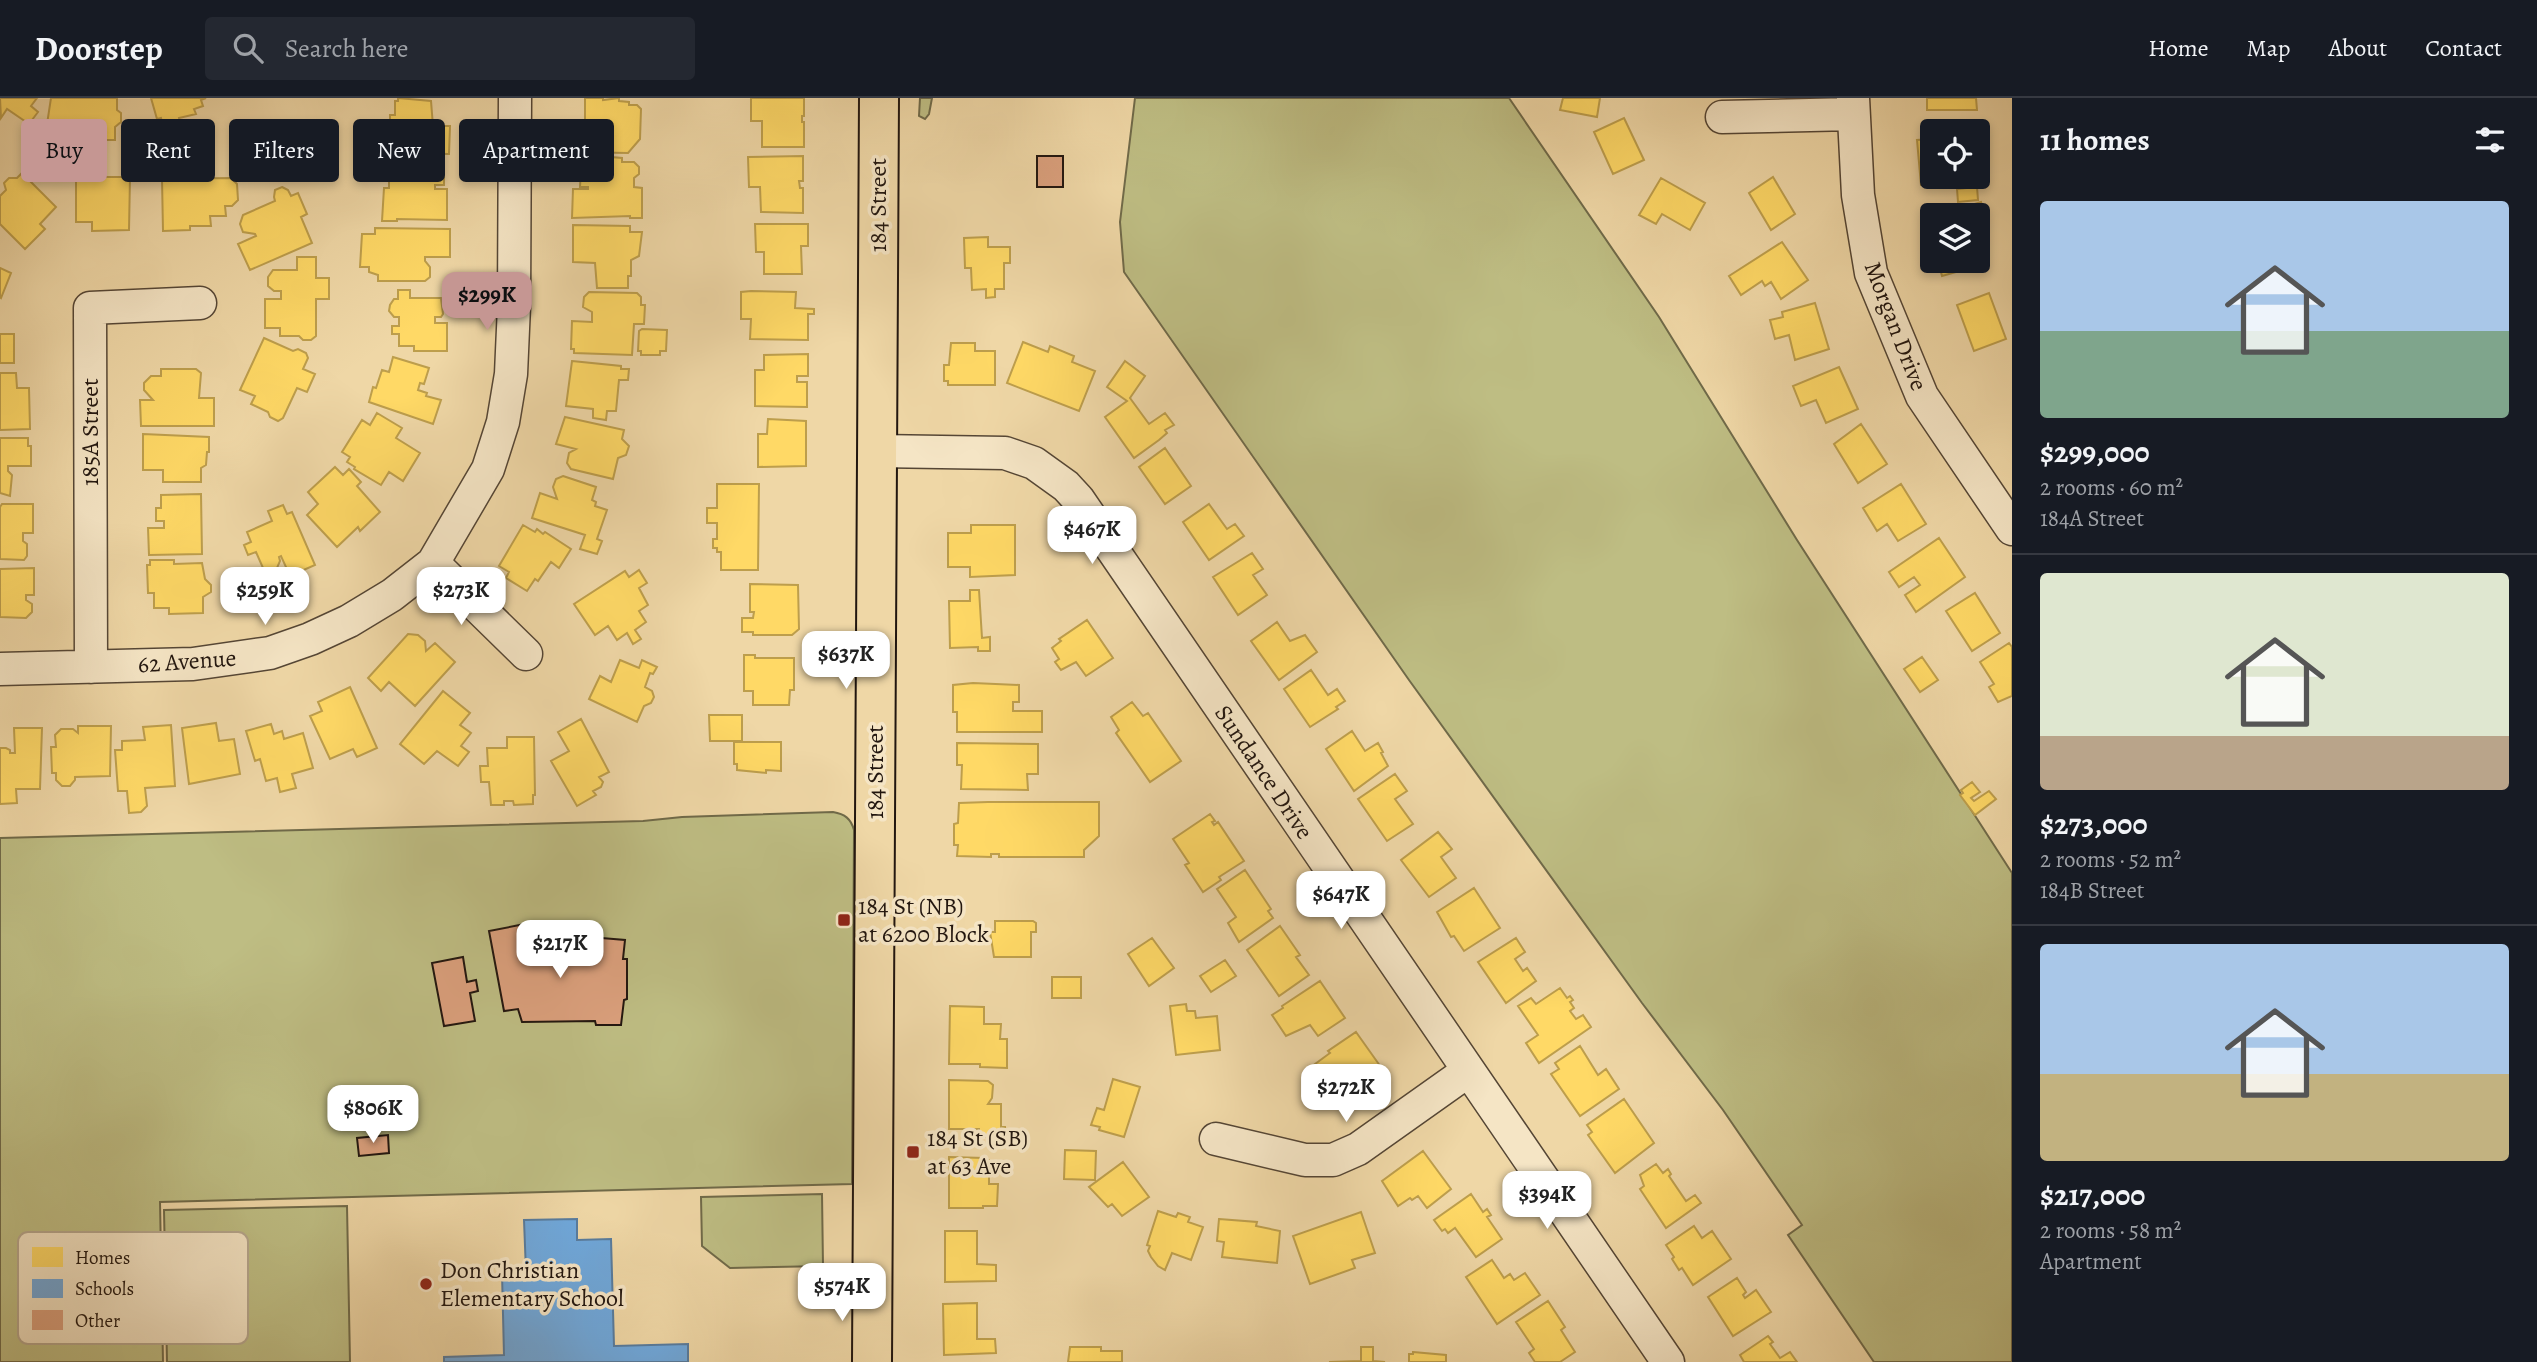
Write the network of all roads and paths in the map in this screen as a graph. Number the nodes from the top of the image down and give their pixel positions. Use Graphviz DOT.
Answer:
graph roads {
  1 [pos="515,98"];
  2 [pos="879,98"];
  3 [pos="1853,106"];
  4 [pos="1722,117"];
  5 [pos="200,303"];
  6 [pos="877,451"];
  7 [pos="2012,529"];
  8 [pos="433,563"];
  9 [pos="526,654"];
  10 [pos="91,667"];
  11 [pos="0,669"];
  12 [pos="1468,1071"];
  13 [pos="1216,1139"];
  14 [pos="872,1362"];
  15 [pos="1668,1362"];
  1 -- 8 [label="street"];
  2 -- 6 [label="main road, 184 Street"];
  3 -- 4 [label="street"];
  3 -- 7 [label="street, Morgan Drive"];
  5 -- 10 [label="street, 185A Street"];
  6 -- 12 [label="street, Sundance Drive"];
  6 -- 14 [label="main road, 184 Street"];
  8 -- 9 [label="street"];
  8 -- 10 [label="street, 62 Avenue"];
  10 -- 11 [label="street, 62 Avenue"];
  12 -- 13 [label="street"];
  12 -- 15 [label="street, Sundance Drive"];
}
